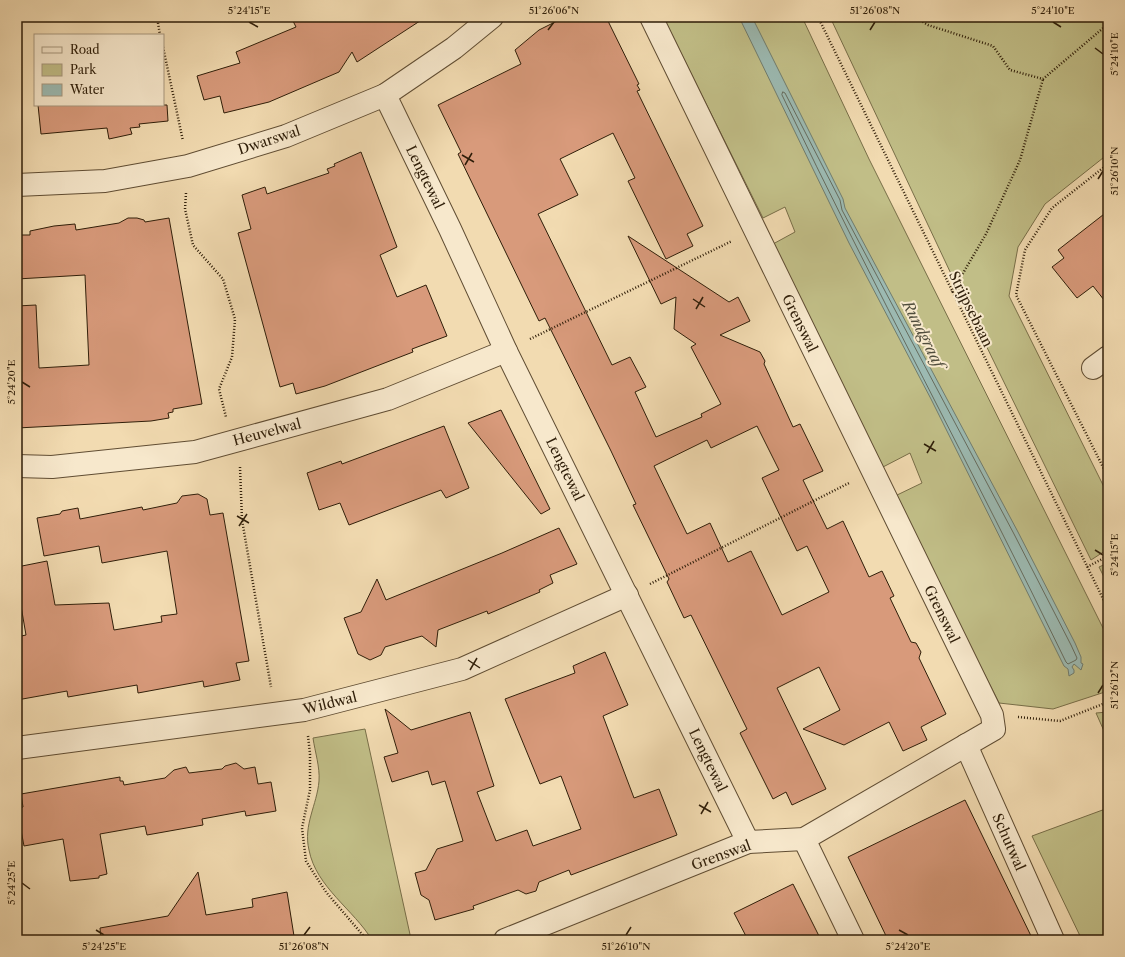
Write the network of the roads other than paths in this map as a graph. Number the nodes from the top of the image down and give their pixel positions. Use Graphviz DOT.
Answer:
graph roads {
  1 [pos="492,17"];
  2 [pos="651,17"];
  3 [pos="384,95"];
  4 [pos="17,185"];
  5 [pos="506,351"];
  6 [pos="17,466"];
  7 [pos="627,595"];
  8 [pos="966,745"];
  9 [pos="17,748"];
  10 [pos="804,839"];
  11 [pos="748,842"];
  12 [pos="505,940"];
  13 [pos="853,940"];
  14 [pos="1053,940"];
  1 -- 3 [label="street, Dwarswal"];
  2 -- 8 [label="street, Grenswal"];
  3 -- 4 [label="street, Dwarswal"];
  3 -- 5 [label="street, Lengtewal"];
  5 -- 6 [label="street, Heuvelwal"];
  5 -- 7 [label="street, Lengtewal"];
  7 -- 9 [label="street, Wildwal"];
  7 -- 11 [label="street, Lengtewal"];
  8 -- 10 [label="street, Grenswal"];
  8 -- 14 [label="street, Schutwal"];
  10 -- 11 [label="street, Grenswal"];
  10 -- 13 [label="street"];
  11 -- 12 [label="street, Grenswal"];
}
